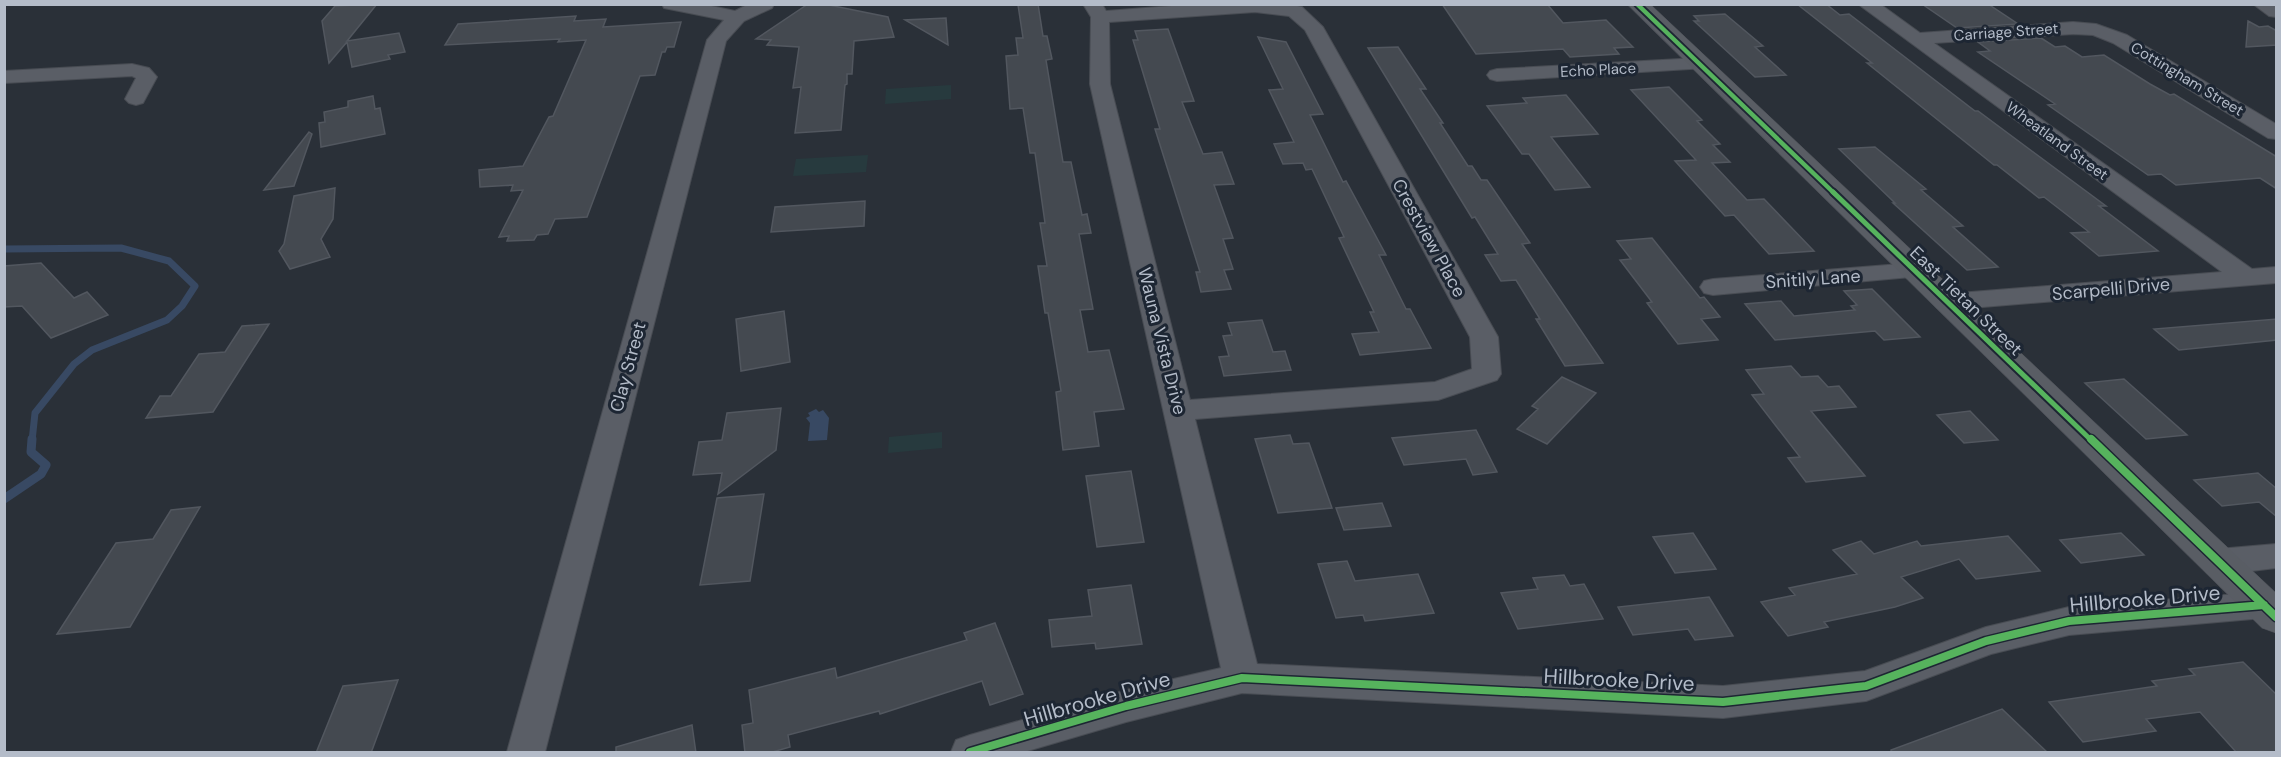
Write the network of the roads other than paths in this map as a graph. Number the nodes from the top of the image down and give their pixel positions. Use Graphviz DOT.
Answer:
graph roads {
  1 [pos="671,4"];
  2 [pos="765,4"];
  3 [pos="1637,4"];
  4 [pos="1867,4"];
  5 [pos="2262,4"];
  6 [pos="1096,11"];
  7 [pos="2277,12"];
  8 [pos="737,17"];
  9 [pos="2096,30"];
  10 [pos="1915,39"];
  11 [pos="1699,64"];
  12 [pos="1497,75"];
  13 [pos="4,77"];
  14 [pos="136,99"];
  15 [pos="2277,133"];
  16 [pos="1913,271"];
  17 [pos="2277,275"];
  18 [pos="2247,278"];
  19 [pos="1713,287"];
  20 [pos="1946,302"];
  21 [pos="1179,410"];
  22 [pos="2277,556"];
  23 [pos="2218,562"];
  24 [pos="2270,611"];
  25 [pos="1242,678"];
  26 [pos="526,753"];
  27 [pos="970,753"];
  1 -- 8 [label="street"];
  2 -- 8 [label="street, Clay Street"];
  3 -- 11 [label="main road, East Tietan Street"];
  4 -- 10 [label="street, Wheatland Street"];
  5 -- 7 [label="street"];
  6 -- 21 [label="street, Wauna Vista Drive"];
  6 -- 21 [label="street, Crestview Place"];
  8 -- 26 [label="street, Clay Street"];
  9 -- 10 [label="street, Carriage Street"];
  9 -- 15 [label="street, Cottingham Street"];
  10 -- 18 [label="street, Wheatland Street"];
  11 -- 12 [label="street, Echo Place"];
  11 -- 16 [label="main road, East Tietan Street"];
  13 -- 14 [label="street"];
  16 -- 19 [label="street, Snitily Lane"];
  16 -- 20 [label="main road, East Tietan Street"];
  17 -- 18 [label="street, Scarpelli Drive"];
  18 -- 20 [label="street, Scarpelli Drive"];
  20 -- 23 [label="main road, East Tietan Street"];
  21 -- 25 [label="street, Wauna Vista Drive"];
  22 -- 23 [label="street, Hillbrooke Drive"];
  23 -- 24 [label="main road, East Tietan Street"];
  24 -- 25 [label="street, Hillbrooke Drive"];
  25 -- 27 [label="street, Hillbrooke Drive"];
}
